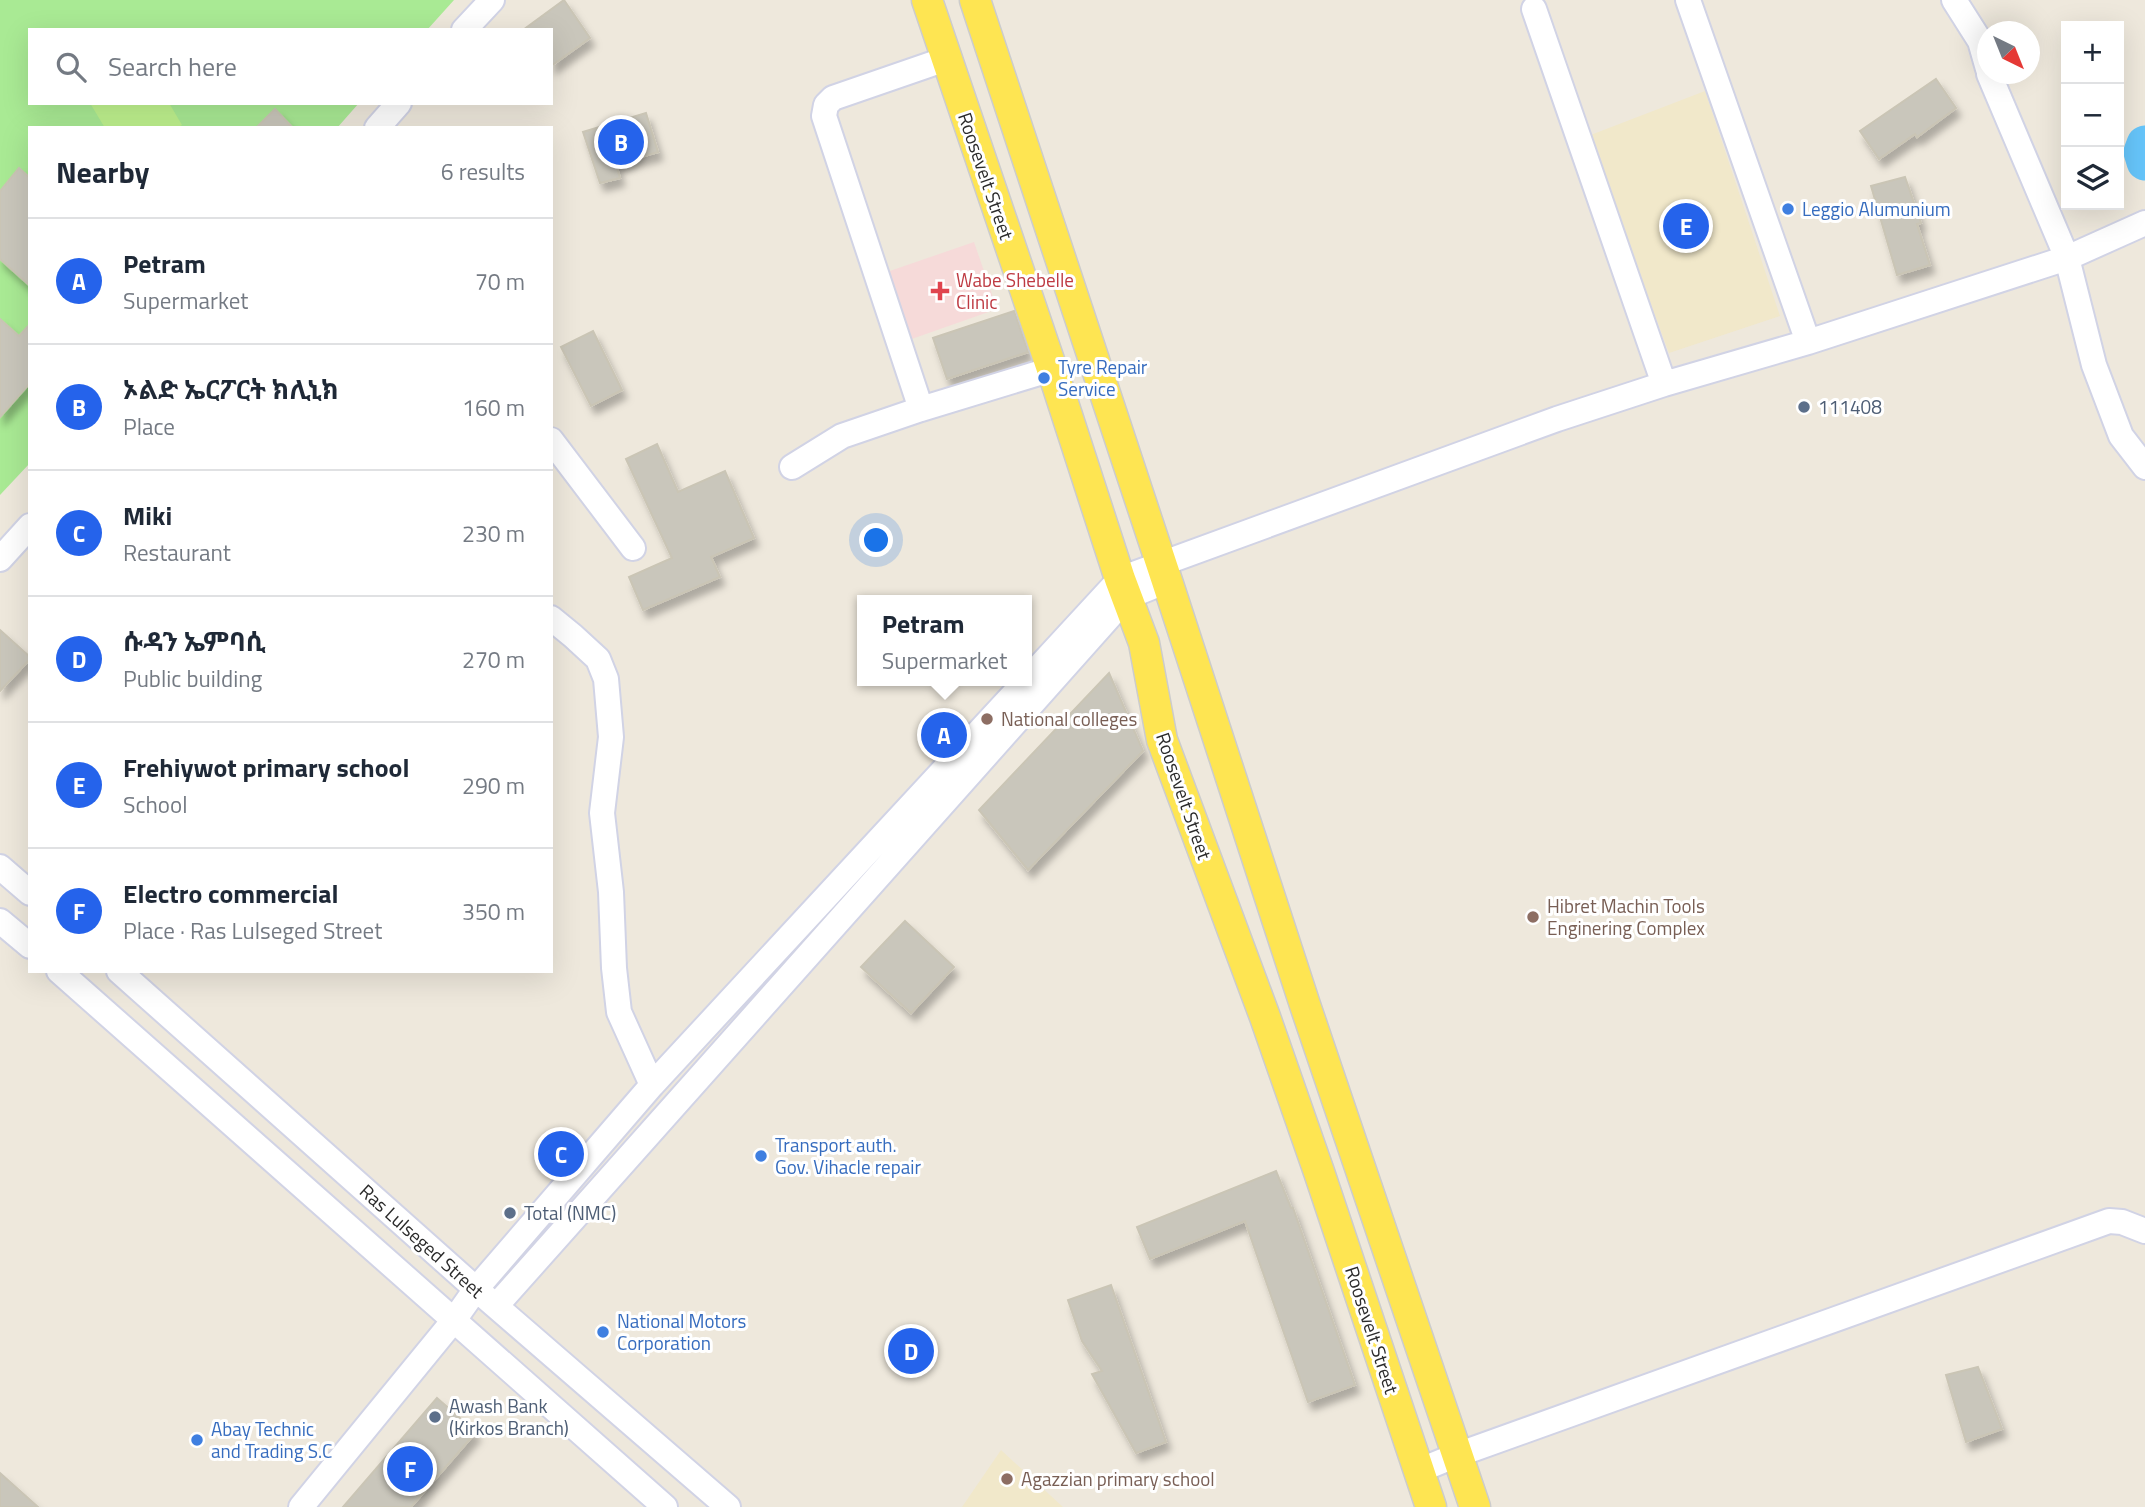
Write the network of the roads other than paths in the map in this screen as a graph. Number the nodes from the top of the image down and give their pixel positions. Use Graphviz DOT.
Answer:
graph roads {
  1 [pos="492,0"];
  2 [pos="926,0"];
  3 [pos="975,0"];
  4 [pos="1688,0"];
  5 [pos="1954,0"];
  6 [pos="1534,9"];
  7 [pos="466,28"];
  8 [pos="1977,36"];
  9 [pos="946,59"];
  10 [pos="1993,84"];
  11 [pos="397,105"];
  12 [pos="379,126"];
  13 [pos="1040,198"];
  14 [pos="998,210"];
  15 [pos="2145,223"];
  16 [pos="2067,258"];
  17 [pos="1808,342"];
  18 [pos="1052,369"];
  19 [pos="1664,384"];
  20 [pos="921,409"];
  21 [pos="553,443"];
  22 [pos="792,467"];
  23 [pos="2145,467"];
  24 [pos="28,528"];
  25 [pos="633,548"];
  26 [pos="0,559"];
  27 [pos="1164,573"];
  28 [pos="1123,588"];
  29 [pos="553,620"];
  30 [pos="1032,675"];
  31 [pos="1021,686"];
  32 [pos="0,867"];
  33 [pos="28,891"];
  34 [pos="0,921"];
  35 [pos="28,944"];
  36 [pos="61,973"];
  37 [pos="121,973"];
  38 [pos="245,1082"];
  39 [pos="652,1085"];
  40 [pos="218,1111"];
  41 [pos="2145,1231"];
  42 [pos="476,1289"];
  43 [pos="496,1306"];
  44 [pos="454,1320"];
  45 [pos="1458,1455"];
  46 [pos="1419,1471"];
  47 [pos="301,1507"];
  48 [pos="665,1507"];
  49 [pos="728,1507"];
  50 [pos="1431,1507"];
  51 [pos="1475,1507"];
  1 -- 7 [label="street"];
  2 -- 9 [label="main road, Roosevelt Street"];
  3 -- 13 [label="main road, Roosevelt Street"];
  4 -- 17 [label="street"];
  5 -- 8 [label="street"];
  6 -- 19 [label="street"];
  9 -- 14 [label="main road, Roosevelt Street"];
  9 -- 20 [label="street"];
  10 -- 16 [label="street"];
  11 -- 12 [label="street"];
  13 -- 14 [label="main road"];
  13 -- 27 [label="main road, Roosevelt Street"];
  14 -- 18 [label="main road, Roosevelt Street"];
  15 -- 16 [label="street"];
  16 -- 17 [label="street"];
  16 -- 23 [label="street"];
  17 -- 19 [label="street"];
  18 -- 20 [label="street"];
  18 -- 28 [label="main road, Roosevelt Street"];
  19 -- 27 [label="street"];
  20 -- 22 [label="street"];
  21 -- 25 [label="street"];
  24 -- 26 [label="street"];
  27 -- 28 [label="street"];
  27 -- 45 [label="main road, Roosevelt Street"];
  28 -- 30 [label="street"];
  28 -- 43 [label="street"];
  28 -- 46 [label="main road, Roosevelt Street"];
  29 -- 39 [label="street"];
  31 -- 39 [label="street"];
  32 -- 33 [label="street"];
  34 -- 35 [label="street"];
  36 -- 40 [label="street, Ras Lulseged Street"];
  37 -- 38 [label="street, Ras Lulseged Street"];
  38 -- 40 [label="street"];
  38 -- 42 [label="street, Ras Lulseged Street"];
  39 -- 42 [label="street"];
  40 -- 44 [label="street, Ras Lulseged Street"];
  41 -- 45 [label="street"];
  42 -- 43 [label="street, Ras Lulseged Street"];
  42 -- 44 [label="street"];
  43 -- 49 [label="street, Ras Lulseged Street"];
  44 -- 47 [label="street"];
  44 -- 48 [label="street, Ras Lulseged Street"];
  45 -- 46 [label="street"];
  45 -- 51 [label="main road, Roosevelt Street"];
  46 -- 50 [label="main road, Roosevelt Street"];
}
